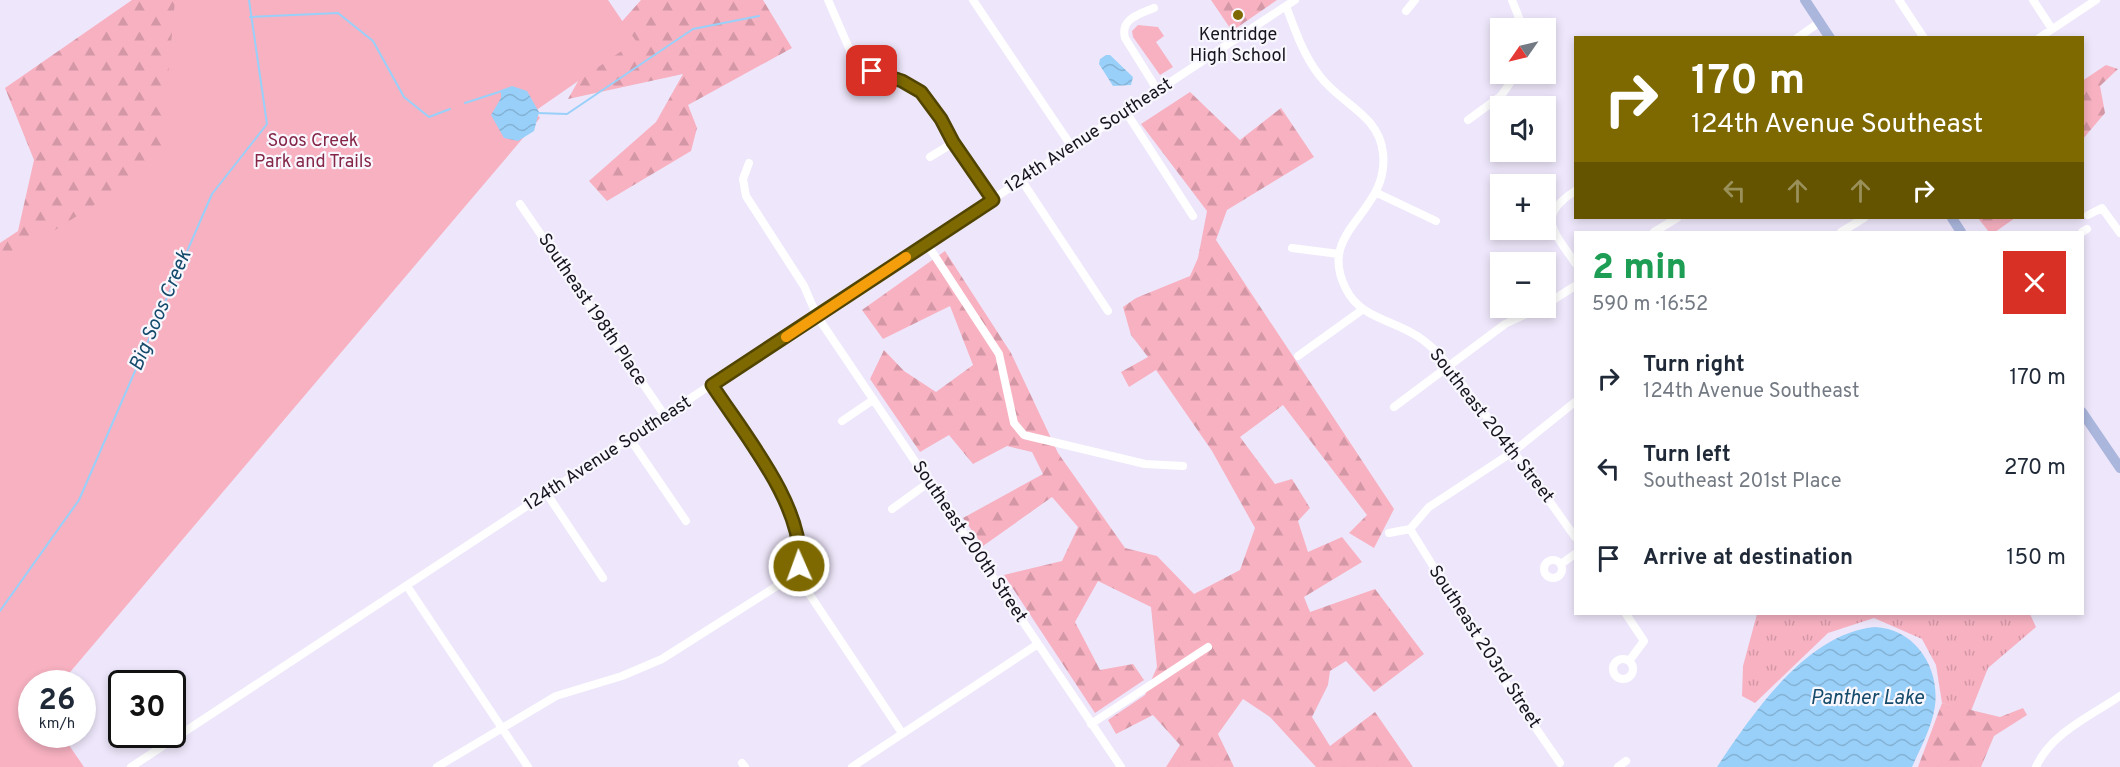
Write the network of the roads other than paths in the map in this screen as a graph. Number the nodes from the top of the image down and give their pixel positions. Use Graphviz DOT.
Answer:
graph roads {
  1 [pos="828,0"];
  2 [pos="973,0"];
  3 [pos="1295,0"];
  4 [pos="1415,0"];
  5 [pos="1512,0"];
  6 [pos="1805,0"];
  7 [pos="1899,0"];
  8 [pos="2033,0"];
  9 [pos="2096,0"];
  10 [pos="1286,6"];
  11 [pos="1154,8"];
  12 [pos="1406,12"];
  13 [pos="1519,18"];
  14 [pos="1820,22"];
  15 [pos="2052,29"];
  16 [pos="1800,36"];
  17 [pos="1829,36"];
  18 [pos="1923,36"];
  19 [pos="2042,36"];
  20 [pos="1509,84"];
  21 [pos="1158,91"];
  22 [pos="1126,112"];
  23 [pos="1468,120"];
  24 [pos="953,142"];
  25 [pos="1072,147"];
  26 [pos="930,158"];
  27 [pos="749,163"];
  28 [pos="1022,181"];
  29 [pos="1574,192"];
  30 [pos="1377,193"];
  31 [pos="993,200"];
  32 [pos="520,204"];
  33 [pos="2088,215"];
  34 [pos="1193,216"];
  35 [pos="1675,219"];
  36 [pos="1862,219"];
  37 [pos="1436,221"];
  38 [pos="1656,231"];
  39 [pos="1843,231"];
  40 [pos="2120,232"];
  41 [pos="927,244"];
  42 [pos="1292,248"];
  43 [pos="1339,254"];
  44 [pos="1574,262"];
  45 [pos="1574,287"];
  46 [pos="1556,298"];
  47 [pos="1362,310"];
  48 [pos="1108,311"];
  49 [pos="817,316"];
  50 [pos="1518,318"];
  51 [pos="1298,356"];
  52 [pos="1448,366"];
  53 [pos="712,385"];
  54 [pos="873,400"];
  55 [pos="1574,403"];
  56 [pos="1394,406"];
  57 [pos="2084,415"];
  58 [pos="665,416"];
  59 [pos="842,421"];
  60 [pos="630,440"];
  61 [pos="1514,451"];
  62 [pos="1183,466"];
  63 [pos="2120,468"];
  64 [pos="928,483"];
  65 [pos="547,494"];
  66 [pos="892,509"];
  67 [pos="686,521"];
  68 [pos="1410,529"];
  69 [pos="1389,533"];
  70 [pos="1574,536"];
  71 [pos="1574,555"];
  72 [pos="1561,564"];
  73 [pos="796,574"];
  74 [pos="603,578"];
  75 [pos="407,586"];
  76 [pos="1627,615"];
  77 [pos="1038,644"];
  78 [pos="1208,647"];
  79 [pos="1629,661"];
  80 [pos="2120,696"];
  81 [pos="1091,724"];
  82 [pos="501,727"];
  83 [pos="902,733"];
  84 [pos="1626,761"];
  85 [pos="1560,763"];
  86 [pos="131,767"];
  87 [pos="437,767"];
  88 [pos="528,767"];
  89 [pos="852,767"];
  90 [pos="1121,767"];
  91 [pos="1618,767"];
  92 [pos="2036,767"];
  1 -- 24 [label="street"];
  2 -- 25 [label="street"];
  3 -- 10 [label="street, 124th Avenue Southeast"];
  4 -- 12 [label="street"];
  5 -- 13 [label="street"];
  6 -- 14 [label="main road"];
  7 -- 18 [label="street"];
  8 -- 15 [label="street"];
  9 -- 15 [label="street"];
  10 -- 21 [label="street, 124th Avenue Southeast"];
  10 -- 30 [label="street"];
  11 -- 21 [label="street"];
  14 -- 16 [label="street"];
  14 -- 17 [label="main road"];
  15 -- 19 [label="street"];
  20 -- 23 [label="street"];
  21 -- 22 [label="street, 124th Avenue Southeast"];
  22 -- 25 [label="street, 124th Avenue Southeast"];
  22 -- 34 [label="street"];
  24 -- 26 [label="street"];
  24 -- 31 [label="street"];
  25 -- 28 [label="street, 124th Avenue Southeast"];
  27 -- 49 [label="street, Southeast 200th Street"];
  28 -- 31 [label="street, 124th Avenue Southeast"];
  28 -- 48 [label="street"];
  29 -- 44 [label="street"];
  30 -- 37 [label="street"];
  30 -- 43 [label="street"];
  31 -- 41 [label="street, 124th Avenue Southeast"];
  32 -- 58 [label="street, Southeast 198th Place"];
  33 -- 40 [label="street"];
  35 -- 38 [label="street"];
  36 -- 39 [label="street"];
  41 -- 49 [label="street, 124th Avenue Southeast"];
  41 -- 62 [label="street"];
  42 -- 43 [label="street"];
  43 -- 47 [label="street, Southeast 204th Street"];
  45 -- 46 [label="street"];
  47 -- 51 [label="street"];
  47 -- 52 [label="street, Southeast 204th Street"];
  49 -- 53 [label="street, 124th Avenue Southeast"];
  49 -- 54 [label="street, Southeast 200th Street"];
  50 -- 52 [label="street"];
  52 -- 56 [label="street"];
  52 -- 61 [label="street, Southeast 204th Street"];
  53 -- 58 [label="street, 124th Avenue Southeast"];
  53 -- 73 [label="street"];
  54 -- 59 [label="street"];
  54 -- 64 [label="street, Southeast 200th Street"];
  55 -- 61 [label="street"];
  57 -- 63 [label="main road"];
  58 -- 60 [label="street, 124th Avenue Southeast"];
  60 -- 65 [label="street, 124th Avenue Southeast"];
  60 -- 67 [label="street"];
  61 -- 68 [label="street"];
  61 -- 70 [label="street, Southeast 204th Street"];
  64 -- 66 [label="street"];
  64 -- 77 [label="street, Southeast 200th Street"];
  65 -- 74 [label="street"];
  65 -- 75 [label="street, 124th Avenue Southeast"];
  68 -- 69 [label="street"];
  68 -- 85 [label="street, Southeast 203rd Street"];
  71 -- 72 [label="street"];
  73 -- 82 [label="street"];
  73 -- 83 [label="street"];
  75 -- 82 [label="street"];
  75 -- 86 [label="street, 124th Avenue Southeast"];
  76 -- 79 [label="street"];
  77 -- 81 [label="street, Southeast 200th Street"];
  77 -- 83 [label="street"];
  78 -- 81 [label="street"];
  80 -- 92 [label="street"];
  81 -- 90 [label="street, Southeast 200th Street"];
  82 -- 87 [label="street"];
  82 -- 88 [label="street"];
  83 -- 89 [label="street"];
  84 -- 91 [label="street"];
}
